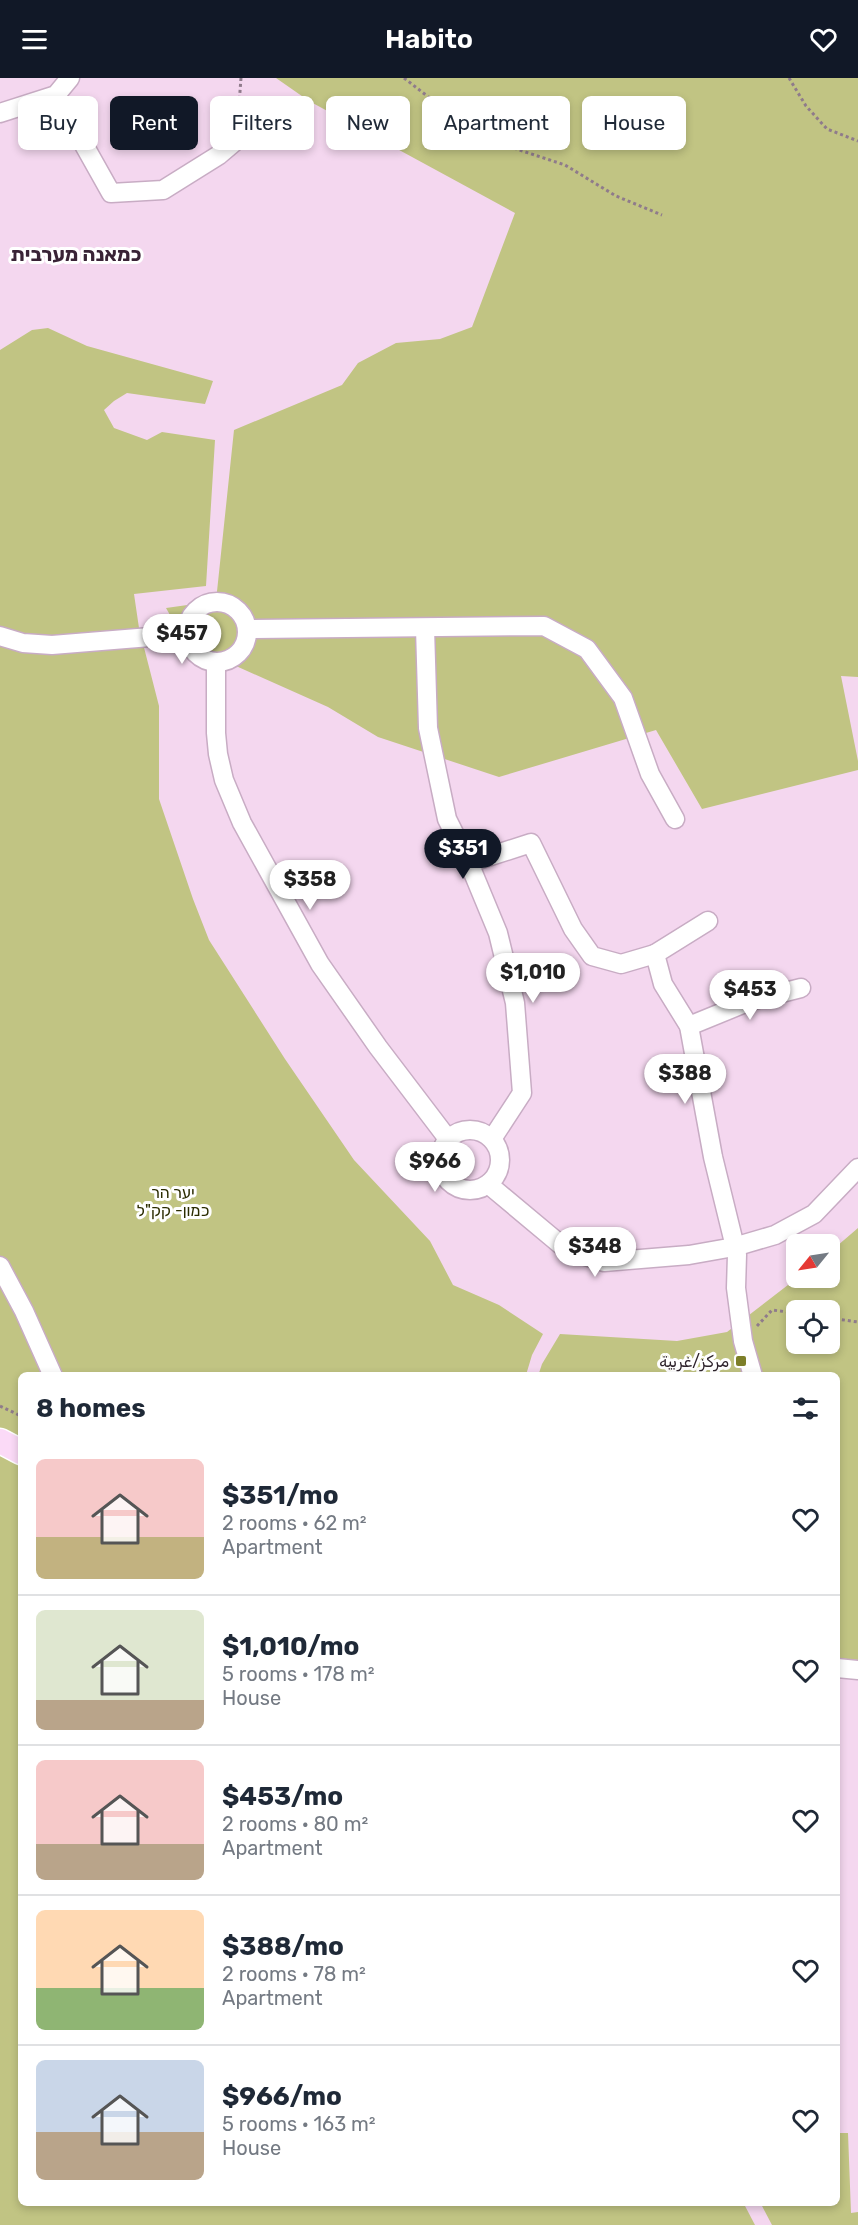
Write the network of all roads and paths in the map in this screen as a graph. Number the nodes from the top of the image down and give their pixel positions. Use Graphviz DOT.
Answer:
graph roads {
  1 [pos="70,78"];
  2 [pos="241,78"];
  3 [pos="404,78"];
  4 [pos="789,78"];
  5 [pos="56,95"];
  6 [pos="240,96"];
  7 [pos="0,113"];
  8 [pos="858,141"];
  9 [pos="226,150"];
  10 [pos="662,215"];
  11 [pos="425,628"];
  12 [pos="247,629"];
  13 [pos="187,634"];
  14 [pos="0,636"];
  15 [pos="216,663"];
  16 [pos="675,819"];
  17 [pos="469,863"];
  18 [pos="708,921"];
  19 [pos="655,954"];
  20 [pos="801,988"];
  21 [pos="689,1026"];
  22 [pos="448,1139"];
  23 [pos="492,1139"];
  24 [pos="858,1168"];
  25 [pos="488,1184"];
  26 [pos="734,1247"];
  27 [pos="0,1266"];
  28 [pos="786,1312"];
  29 [pos="840,1319"];
  30 [pos="858,1322"];
  31 [pos="743,1341"];
  32 [pos="51,1372"];
  33 [pos="752,1372"];
  34 [pos="0,1406"];
  35 [pos="18,1415"];
  36 [pos="0,1442"];
  37 [pos="18,1451"];
  38 [pos="840,1668"];
  39 [pos="858,1671"];
  1 -- 5 [label="street"];
  2 -- 6 [label="path"];
  3 -- 10 [label="path"];
  4 -- 8 [label="path"];
  5 -- 7 [label="street"];
  5 -- 9 [label="street"];
  11 -- 12 [label="street"];
  11 -- 16 [label="street"];
  11 -- 17 [label="street"];
  12 -- 13 [label="street"];
  12 -- 15 [label="street"];
  13 -- 14 [label="street"];
  13 -- 15 [label="street"];
  15 -- 22 [label="street"];
  17 -- 19 [label="street"];
  17 -- 23 [label="street"];
  18 -- 19 [label="street"];
  19 -- 21 [label="street"];
  20 -- 21 [label="street"];
  21 -- 26 [label="street"];
  22 -- 23 [label="street"];
  22 -- 25 [label="street"];
  23 -- 25 [label="street"];
  24 -- 26 [label="street"];
  25 -- 26 [label="street"];
  26 -- 31 [label="street"];
  27 -- 32 [label="street"];
  28 -- 31 [label="path"];
  29 -- 30 [label="path"];
  31 -- 33 [label="street"];
  34 -- 35 [label="path"];
  36 -- 37 [label="main road"];
  38 -- 39 [label="street"];
}
